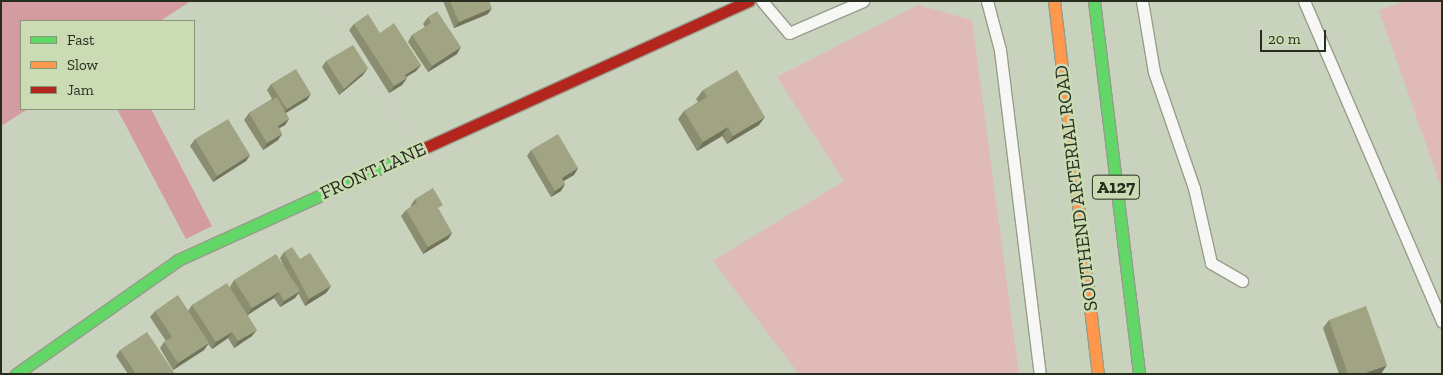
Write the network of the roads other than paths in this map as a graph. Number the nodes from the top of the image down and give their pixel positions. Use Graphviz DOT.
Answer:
graph roads {
  1 [pos="749,1"];
  2 [pos="762,1"];
  3 [pos="863,1"];
  4 [pos="987,1"];
  5 [pos="1054,1"];
  6 [pos="1094,1"];
  7 [pos="1142,1"];
  8 [pos="1304,1"];
  9 [pos="1242,282"];
  10 [pos="1442,322"];
  11 [pos="16,374"];
  12 [pos="1040,374"];
  13 [pos="1098,374"];
  14 [pos="1139,374"];
  1 -- 11 [label="main road, FRONT LANE"];
  2 -- 3 [label="lane"];
  4 -- 12 [label="lane"];
  5 -- 13 [label="main road, SOUTHEND ARTERIAL ROAD / A127"];
  6 -- 14 [label="main road, A127"];
  7 -- 9 [label="lane"];
  8 -- 10 [label="lane"];
}
